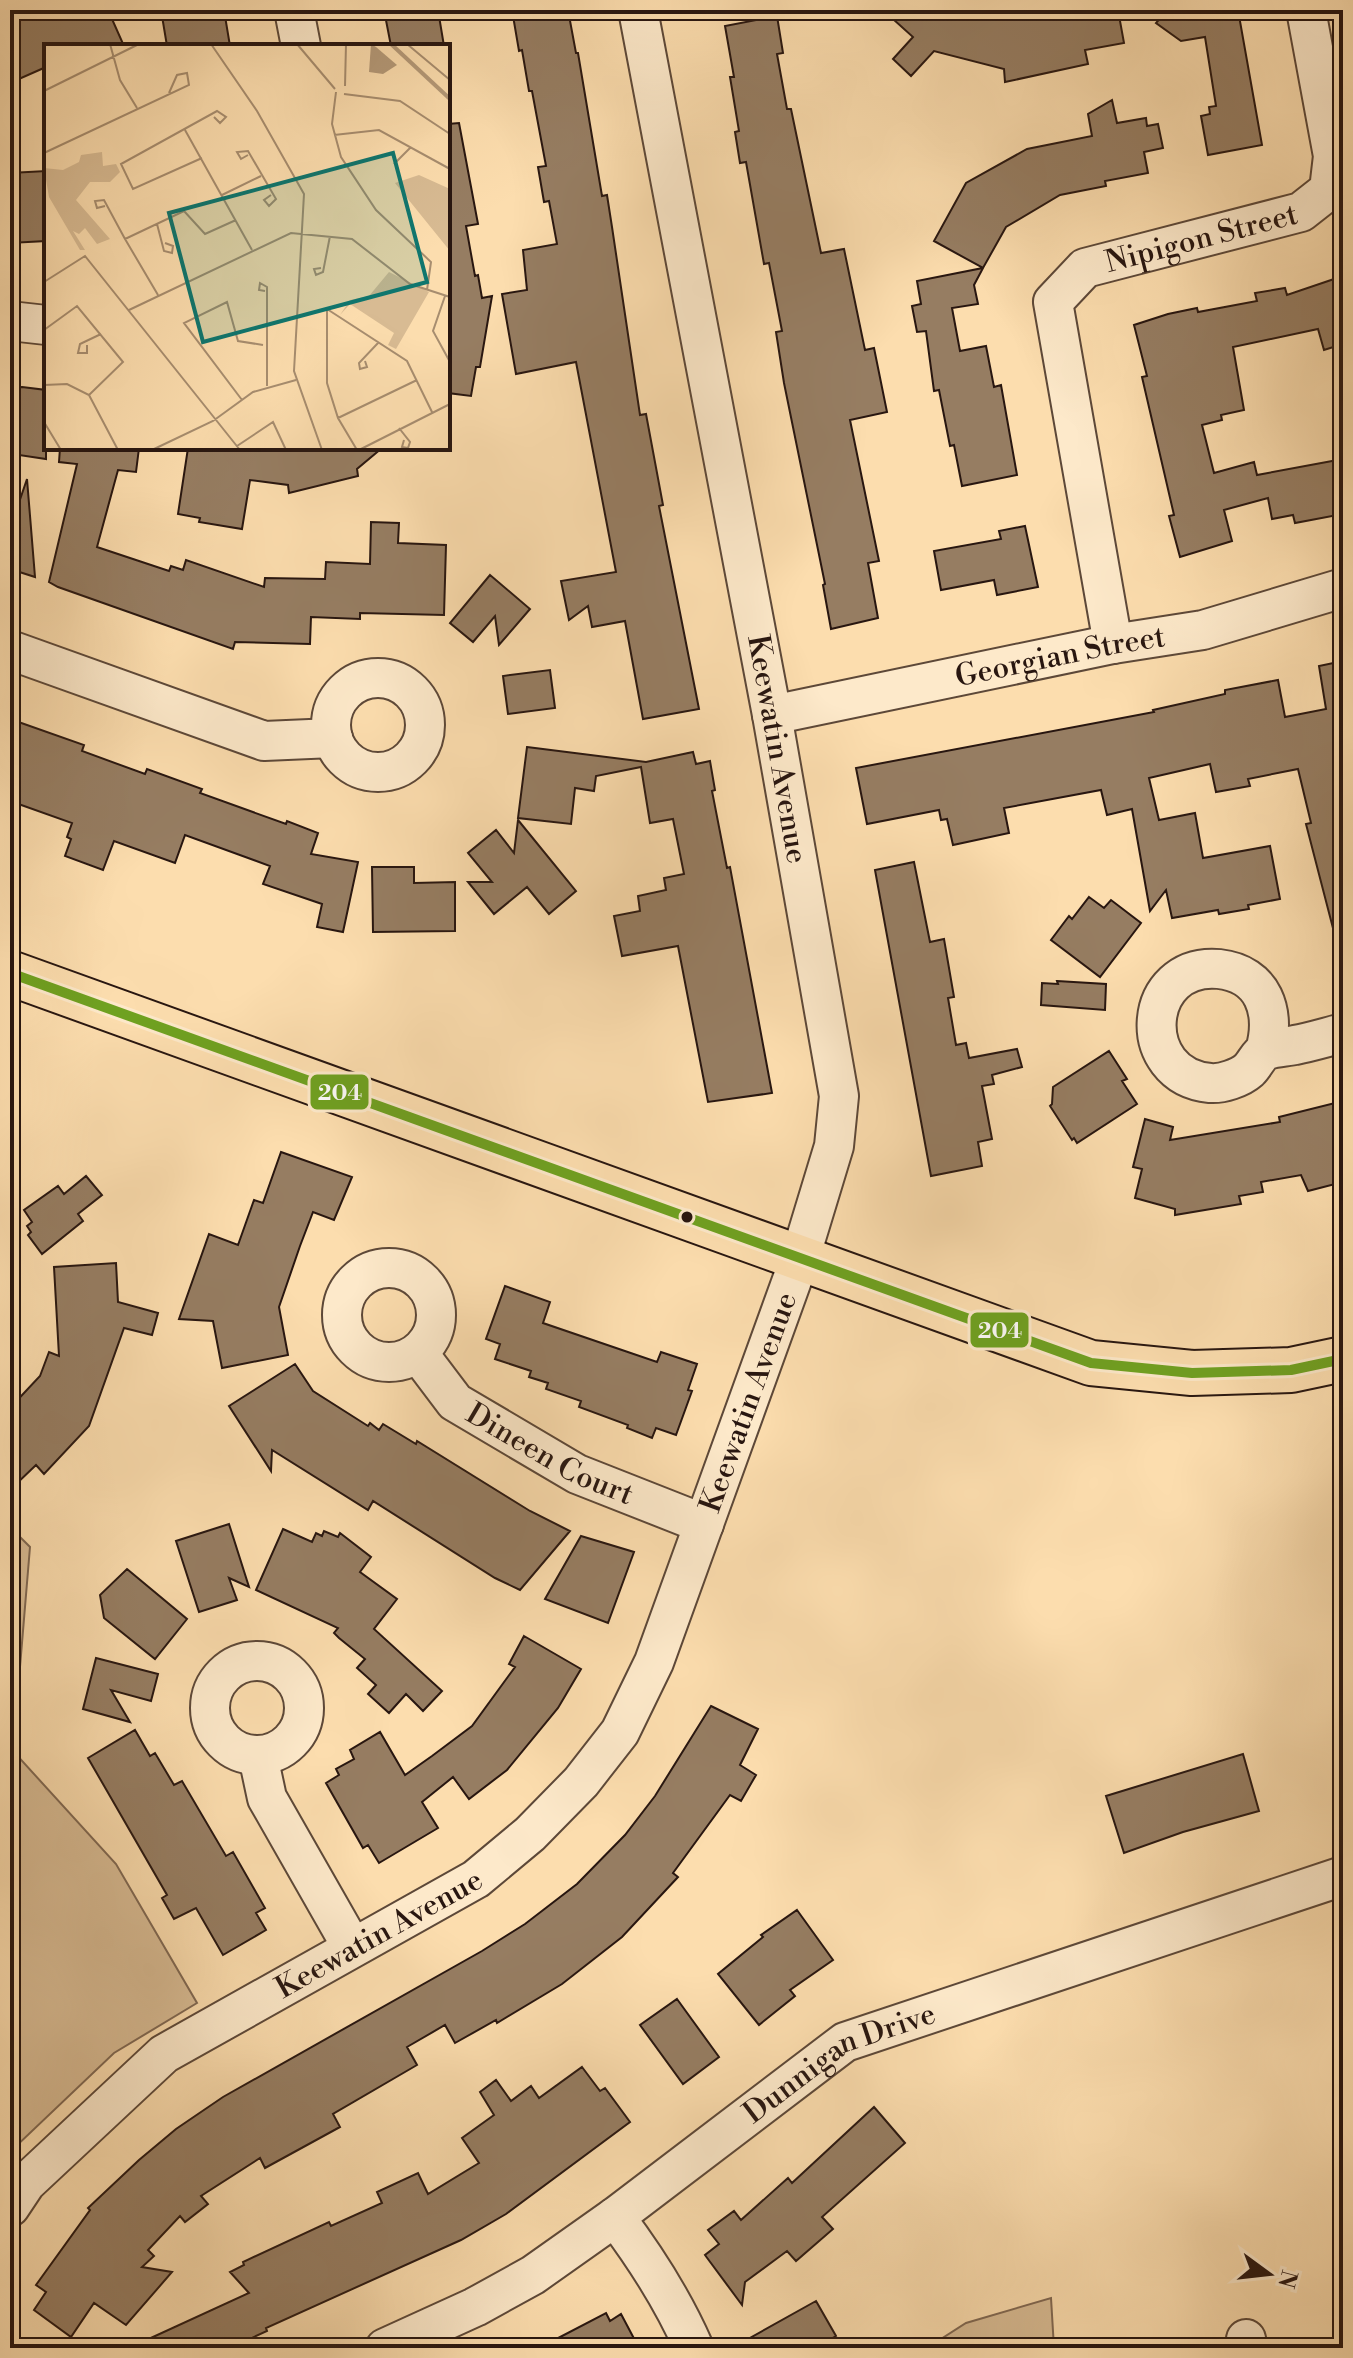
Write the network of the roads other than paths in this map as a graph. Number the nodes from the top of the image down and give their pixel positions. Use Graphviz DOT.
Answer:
graph roads {
  1 [pos="294,10"];
  2 [pos="638,10"];
  3 [pos="1306,10"];
  4 [pos="301,44"];
  5 [pos="10,321"];
  6 [pos="44,325"];
  7 [pos="1343,588"];
  8 [pos="1113,644"];
  9 [pos="10,650"];
  10 [pos="772,715"];
  11 [pos="333,738"];
  12 [pos="10,973"];
  13 [pos="1343,1033"];
  14 [pos="1265,1051"];
  15 [pos="800,1258"];
  16 [pos="418,1353"];
  17 [pos="1343,1359"];
  18 [pos="704,1524"];
  19 [pos="258,1756"];
  20 [pos="1343,1876"];
  21 [pos="352,1947"];
  22 [pos="10,2207"];
  23 [pos="615,2217"];
  24 [pos="385,2348"];
  25 [pos="694,2348"];
  1 -- 4 [label="street"];
  2 -- 10 [label="street, Keewatin Avenue"];
  3 -- 8 [label="street, Nipigon Street"];
  5 -- 6 [label="street"];
  7 -- 8 [label="street, Georgian Street"];
  8 -- 10 [label="street, Georgian Street"];
  9 -- 11 [label="street"];
  10 -- 15 [label="street, Keewatin Avenue"];
  12 -- 15 [label="main road"];
  13 -- 14 [label="street"];
  15 -- 17 [label="main road"];
  15 -- 18 [label="street, Keewatin Avenue"];
  16 -- 18 [label="street, Dineen Court"];
  18 -- 21 [label="street, Keewatin Avenue"];
  19 -- 21 [label="street"];
  20 -- 23 [label="street, Dunnigan Drive"];
  21 -- 22 [label="street, Keewatin Avenue"];
  23 -- 24 [label="street, Dunnigan Drive"];
  23 -- 25 [label="street"];
}
